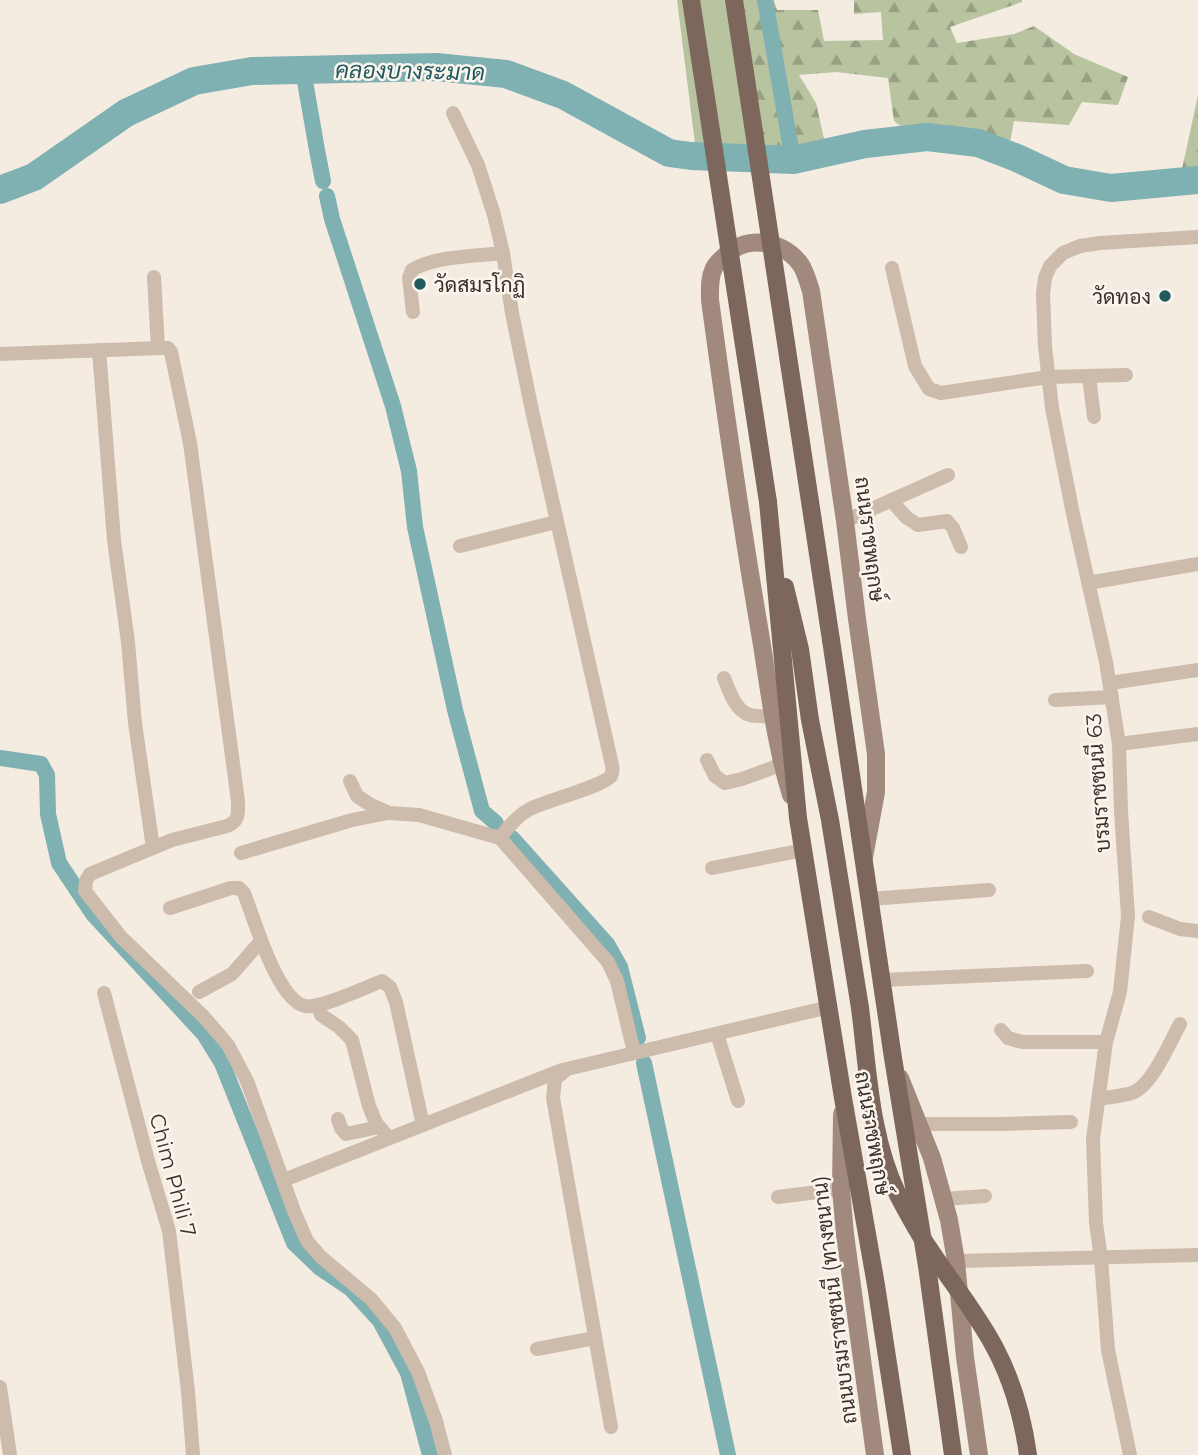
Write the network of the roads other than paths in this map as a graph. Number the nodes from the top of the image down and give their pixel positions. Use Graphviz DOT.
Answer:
graph roads {
  1 [pos="691,0"];
  2 [pos="734,0"];
  3 [pos="453,113"];
  4 [pos="1198,237"];
  5 [pos="503,253"];
  6 [pos="892,268"];
  7 [pos="154,277"];
  8 [pos="414,312"];
  9 [pos="158,348"];
  10 [pos="99,350"];
  11 [pos="0,354"];
  12 [pos="1126,374"];
  13 [pos="1089,376"];
  14 [pos="1048,377"];
  15 [pos="1094,417"];
  16 [pos="948,475"];
  17 [pos="891,500"];
  18 [pos="845,521"];
  19 [pos="556,522"];
  20 [pos="771,526"];
  21 [pos="460,546"];
  22 [pos="961,547"];
  23 [pos="1198,564"];
  24 [pos="1088,583"];
  25 [pos="1198,670"];
  26 [pos="724,678"];
  27 [pos="1111,690"];
  28 [pos="1055,700"];
  29 [pos="774,716"];
  30 [pos="1198,734"];
  31 [pos="1119,744"];
  32 [pos="707,760"];
  33 [pos="783,764"];
  34 [pos="350,780"];
  35 [pos="390,813"];
  36 [pos="798,818"];
  37 [pos="500,838"];
  38 [pos="153,848"];
  39 [pos="804,850"];
  40 [pos="241,853"];
  41 [pos="863,857"];
  42 [pos="712,868"];
  43 [pos="989,890"];
  44 [pos="870,898"];
  45 [pos="170,908"];
  46 [pos="1149,917"];
  47 [pos="1198,931"];
  48 [pos="260,942"];
  49 [pos="1087,971"];
  50 [pos="882,980"];
  51 [pos="199,992"];
  52 [pos="104,993"];
  53 [pos="318,1005"];
  54 [pos="829,1007"];
  55 [pos="1180,1024"];
  56 [pos="1001,1030"];
  57 [pos="717,1034"];
  58 [pos="1106,1042"];
  59 [pos="635,1052"];
  60 [pos="893,1058"];
  61 [pos="567,1069"];
  62 [pos="843,1098"];
  63 [pos="1098,1099"];
  64 [pos="738,1101"];
  65 [pos="338,1119"];
  66 [pos="1071,1122"];
  67 [pos="918,1124"];
  68 [pos="423,1125"];
  69 [pos="379,1127"];
  70 [pos="389,1138"];
  71 [pos="284,1180"];
  72 [pos="841,1189"];
  73 [pos="985,1196"];
  74 [pos="778,1197"];
  75 [pos="944,1199"];
  76 [pos="1198,1255"];
  77 [pos="1101,1258"];
  78 [pos="956,1261"];
  79 [pos="595,1338"];
  80 [pos="537,1349"];
  81 [pos="0,1387"];
  82 [pos="611,1427"];
  83 [pos="10,1455"];
  84 [pos="193,1455"];
  85 [pos="445,1455"];
  86 [pos="875,1455"];
  87 [pos="902,1455"];
  88 [pos="953,1455"];
  89 [pos="979,1455"];
  90 [pos="1028,1455"];
  91 [pos="1130,1455"];
  1 -- 20 [label="main road, ถนนราชพฤกษ์, bridge"];
  2 -- 41 [label="main road, ถนนราชพฤกษ์, bridge"];
  3 -- 5 [label="street"];
  4 -- 14 [label="street, บรมราชชนนี 63"];
  5 -- 8 [label="street"];
  5 -- 19 [label="street"];
  6 -- 14 [label="street"];
  7 -- 9 [label="street"];
  9 -- 10 [label="street"];
  9 -- 38 [label="street"];
  10 -- 11 [label="street"];
  10 -- 38 [label="street"];
  12 -- 13 [label="street"];
  13 -- 14 [label="street"];
  13 -- 15 [label="street"];
  14 -- 24 [label="street, บรมราชชนนี 63"];
  16 -- 17 [label="street"];
  17 -- 18 [label="street"];
  17 -- 22 [label="street"];
  18 -- 29 [label="main road, ถนนราชพฤกษ์"];
  18 -- 41 [label="main road, ถนนราชพฤกษ์"];
  19 -- 21 [label="street"];
  19 -- 37 [label="street"];
  20 -- 36 [label="main road, ถนนราชพฤกษ์"];
  20 -- 90 [label="main road, bridge"];
  23 -- 24 [label="street"];
  24 -- 27 [label="street, บรมราชชนนี 63"];
  25 -- 27 [label="street"];
  26 -- 29 [label="street"];
  27 -- 28 [label="street"];
  27 -- 31 [label="street, บรมราชชนนี 63"];
  29 -- 33 [label="main road, ถนนราชพฤกษ์"];
  30 -- 31 [label="street"];
  31 -- 58 [label="street, บรมราชชนนี 63"];
  32 -- 33 [label="street"];
  33 -- 36 [label="main road, ถนนราชพฤกษ์"];
  34 -- 35 [label="street"];
  35 -- 37 [label="street"];
  35 -- 40 [label="street"];
  36 -- 39 [label="main road, ถนนราชพฤกษ์"];
  37 -- 59 [label="street"];
  38 -- 71 [label="street"];
  39 -- 42 [label="street"];
  39 -- 54 [label="main road, ถนนราชพฤกษ์"];
  41 -- 44 [label="main road, ถนนราชพฤกษ์"];
  43 -- 44 [label="street"];
  44 -- 50 [label="main road, ถนนราชพฤกษ์"];
  45 -- 48 [label="street"];
  46 -- 47 [label="street"];
  48 -- 51 [label="street"];
  48 -- 53 [label="street"];
  49 -- 50 [label="street"];
  50 -- 60 [label="main road, ถนนราชพฤกษ์"];
  52 -- 84 [label="street, Chim Phili 7"];
  53 -- 68 [label="street"];
  53 -- 69 [label="street"];
  54 -- 57 [label="street"];
  54 -- 62 [label="main road, ถนนราชพฤกษ์"];
  55 -- 63 [label="street"];
  56 -- 58 [label="street"];
  57 -- 59 [label="street"];
  57 -- 64 [label="street"];
  58 -- 63 [label="street, บรมราชชนนี 63"];
  59 -- 61 [label="street"];
  60 -- 67 [label="main road"];
  60 -- 88 [label="main road, ถนนราชพฤกษ์"];
  61 -- 68 [label="street"];
  61 -- 79 [label="street"];
  62 -- 72 [label="main road, ถนนบรมราชชนนี (ทางขนาน)"];
  62 -- 87 [label="main road, ถนนราชพฤกษ์"];
  63 -- 77 [label="street, บรมราชชนนี 63"];
  65 -- 69 [label="street"];
  66 -- 67 [label="street"];
  67 -- 75 [label="main road"];
  68 -- 70 [label="street"];
  69 -- 70 [label="street"];
  70 -- 71 [label="street"];
  71 -- 85 [label="street"];
  72 -- 74 [label="street"];
  72 -- 86 [label="main road, ถนนบรมราชชนนี (ทางขนาน)"];
  73 -- 75 [label="street"];
  75 -- 78 [label="main road"];
  76 -- 77 [label="street"];
  77 -- 78 [label="street"];
  77 -- 91 [label="street, บรมราชชนนี 63"];
  78 -- 89 [label="main road"];
  79 -- 80 [label="street"];
  79 -- 82 [label="street"];
  81 -- 83 [label="street"];
}
